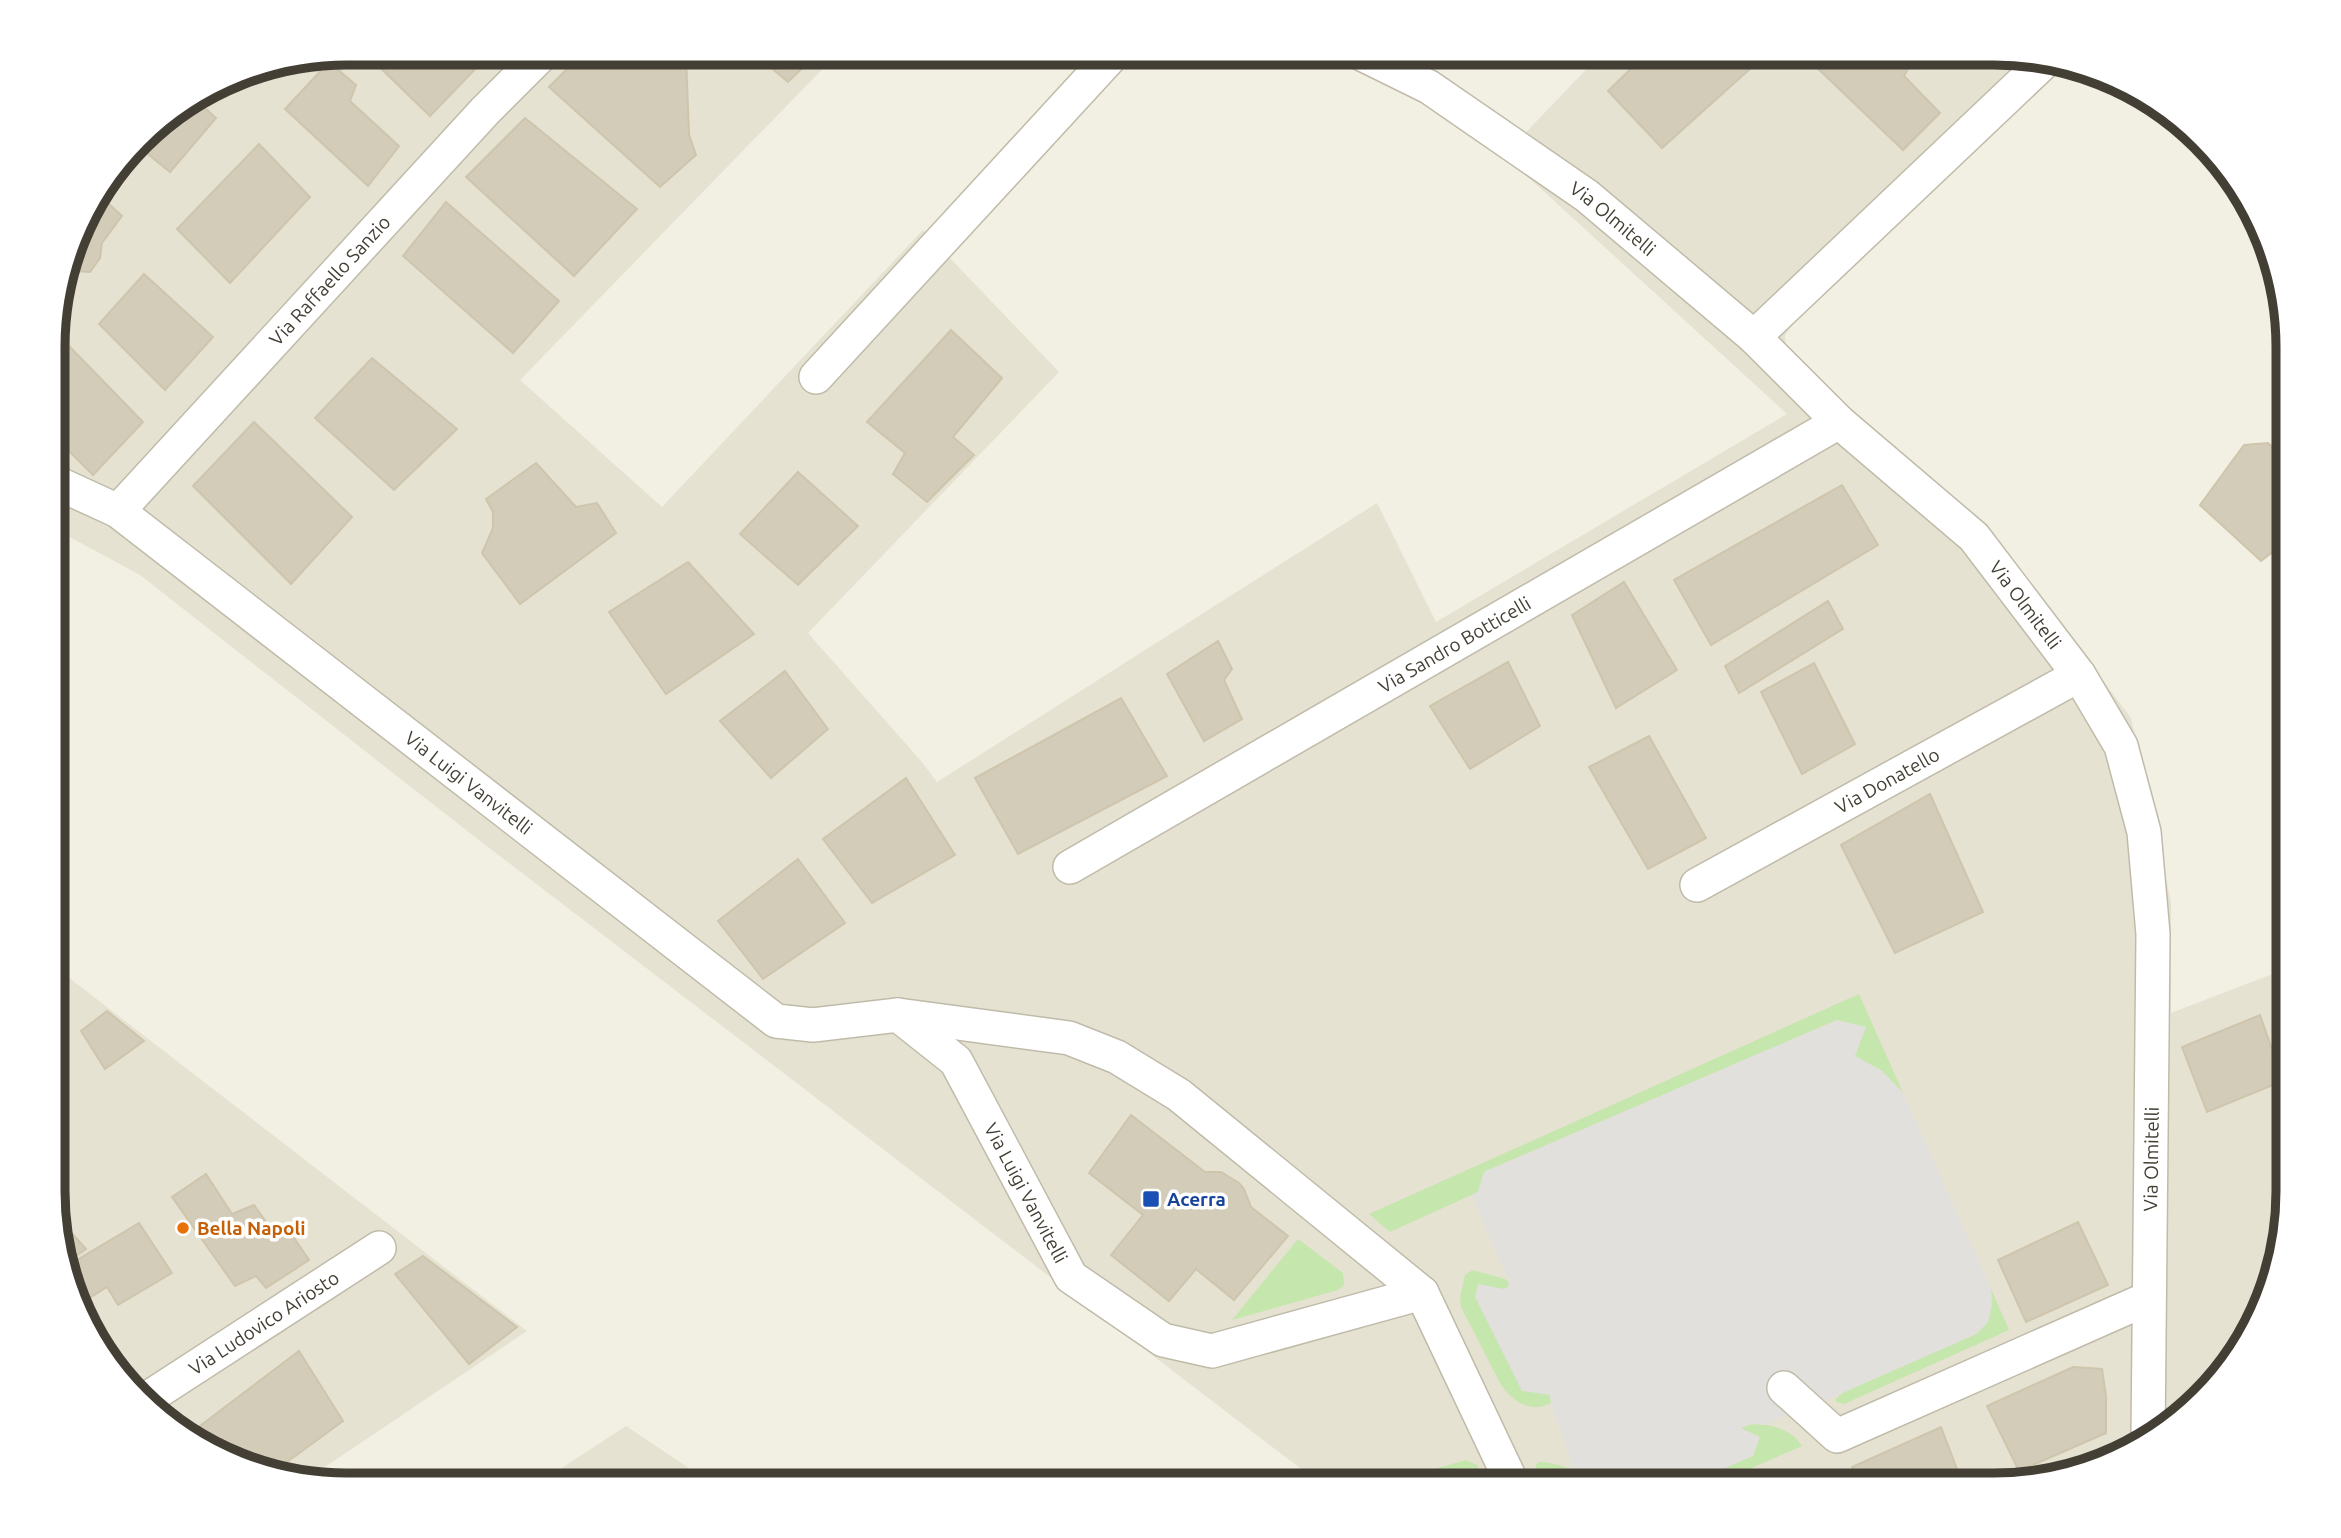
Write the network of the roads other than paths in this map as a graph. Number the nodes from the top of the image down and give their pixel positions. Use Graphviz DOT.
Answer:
graph roads {
  1 [pos="530,65"];
  2 [pos="1102,65"];
  3 [pos="1386,65"];
  4 [pos="2038,68"];
  5 [pos="1754,337"];
  6 [pos="816,377"];
  7 [pos="1839,422"];
  8 [pos="65,487"];
  9 [pos="118,511"];
  10 [pos="2079,676"];
  11 [pos="1070,867"];
  12 [pos="1697,885"];
  13 [pos="898,1015"];
  14 [pos="379,1248"];
  15 [pos="1422,1293"];
  16 [pos="2149,1298"];
  17 [pos="1784,1388"];
  18 [pos="152,1395"];
  19 [pos="2148,1428"];
  20 [pos="1507,1473"];
  1 -- 9 [label="street, Via Raffaello Sanzio"];
  2 -- 6 [label="street"];
  3 -- 5 [label="street, Via Olmitelli"];
  4 -- 5 [label="street"];
  5 -- 7 [label="street, Via Olmitelli"];
  7 -- 10 [label="street, Via Olmitelli"];
  7 -- 11 [label="street, Via Sandro Botticelli"];
  8 -- 9 [label="street, Via Luigi Vanvitelli"];
  9 -- 13 [label="street, Via Luigi Vanvitelli"];
  10 -- 12 [label="street, Via Donatello"];
  10 -- 16 [label="street, Via Olmitelli"];
  13 -- 15 [label="street, Via Luigi Vanvitelli"];
  13 -- 15 [label="street, Via Luigi Vanvitelli"];
  14 -- 18 [label="street, Via Ludovico Ariosto"];
  15 -- 20 [label="street, Via Luigi Vanvitelli"];
  16 -- 17 [label="street"];
  16 -- 19 [label="street, Via Olmitelli"];
}
